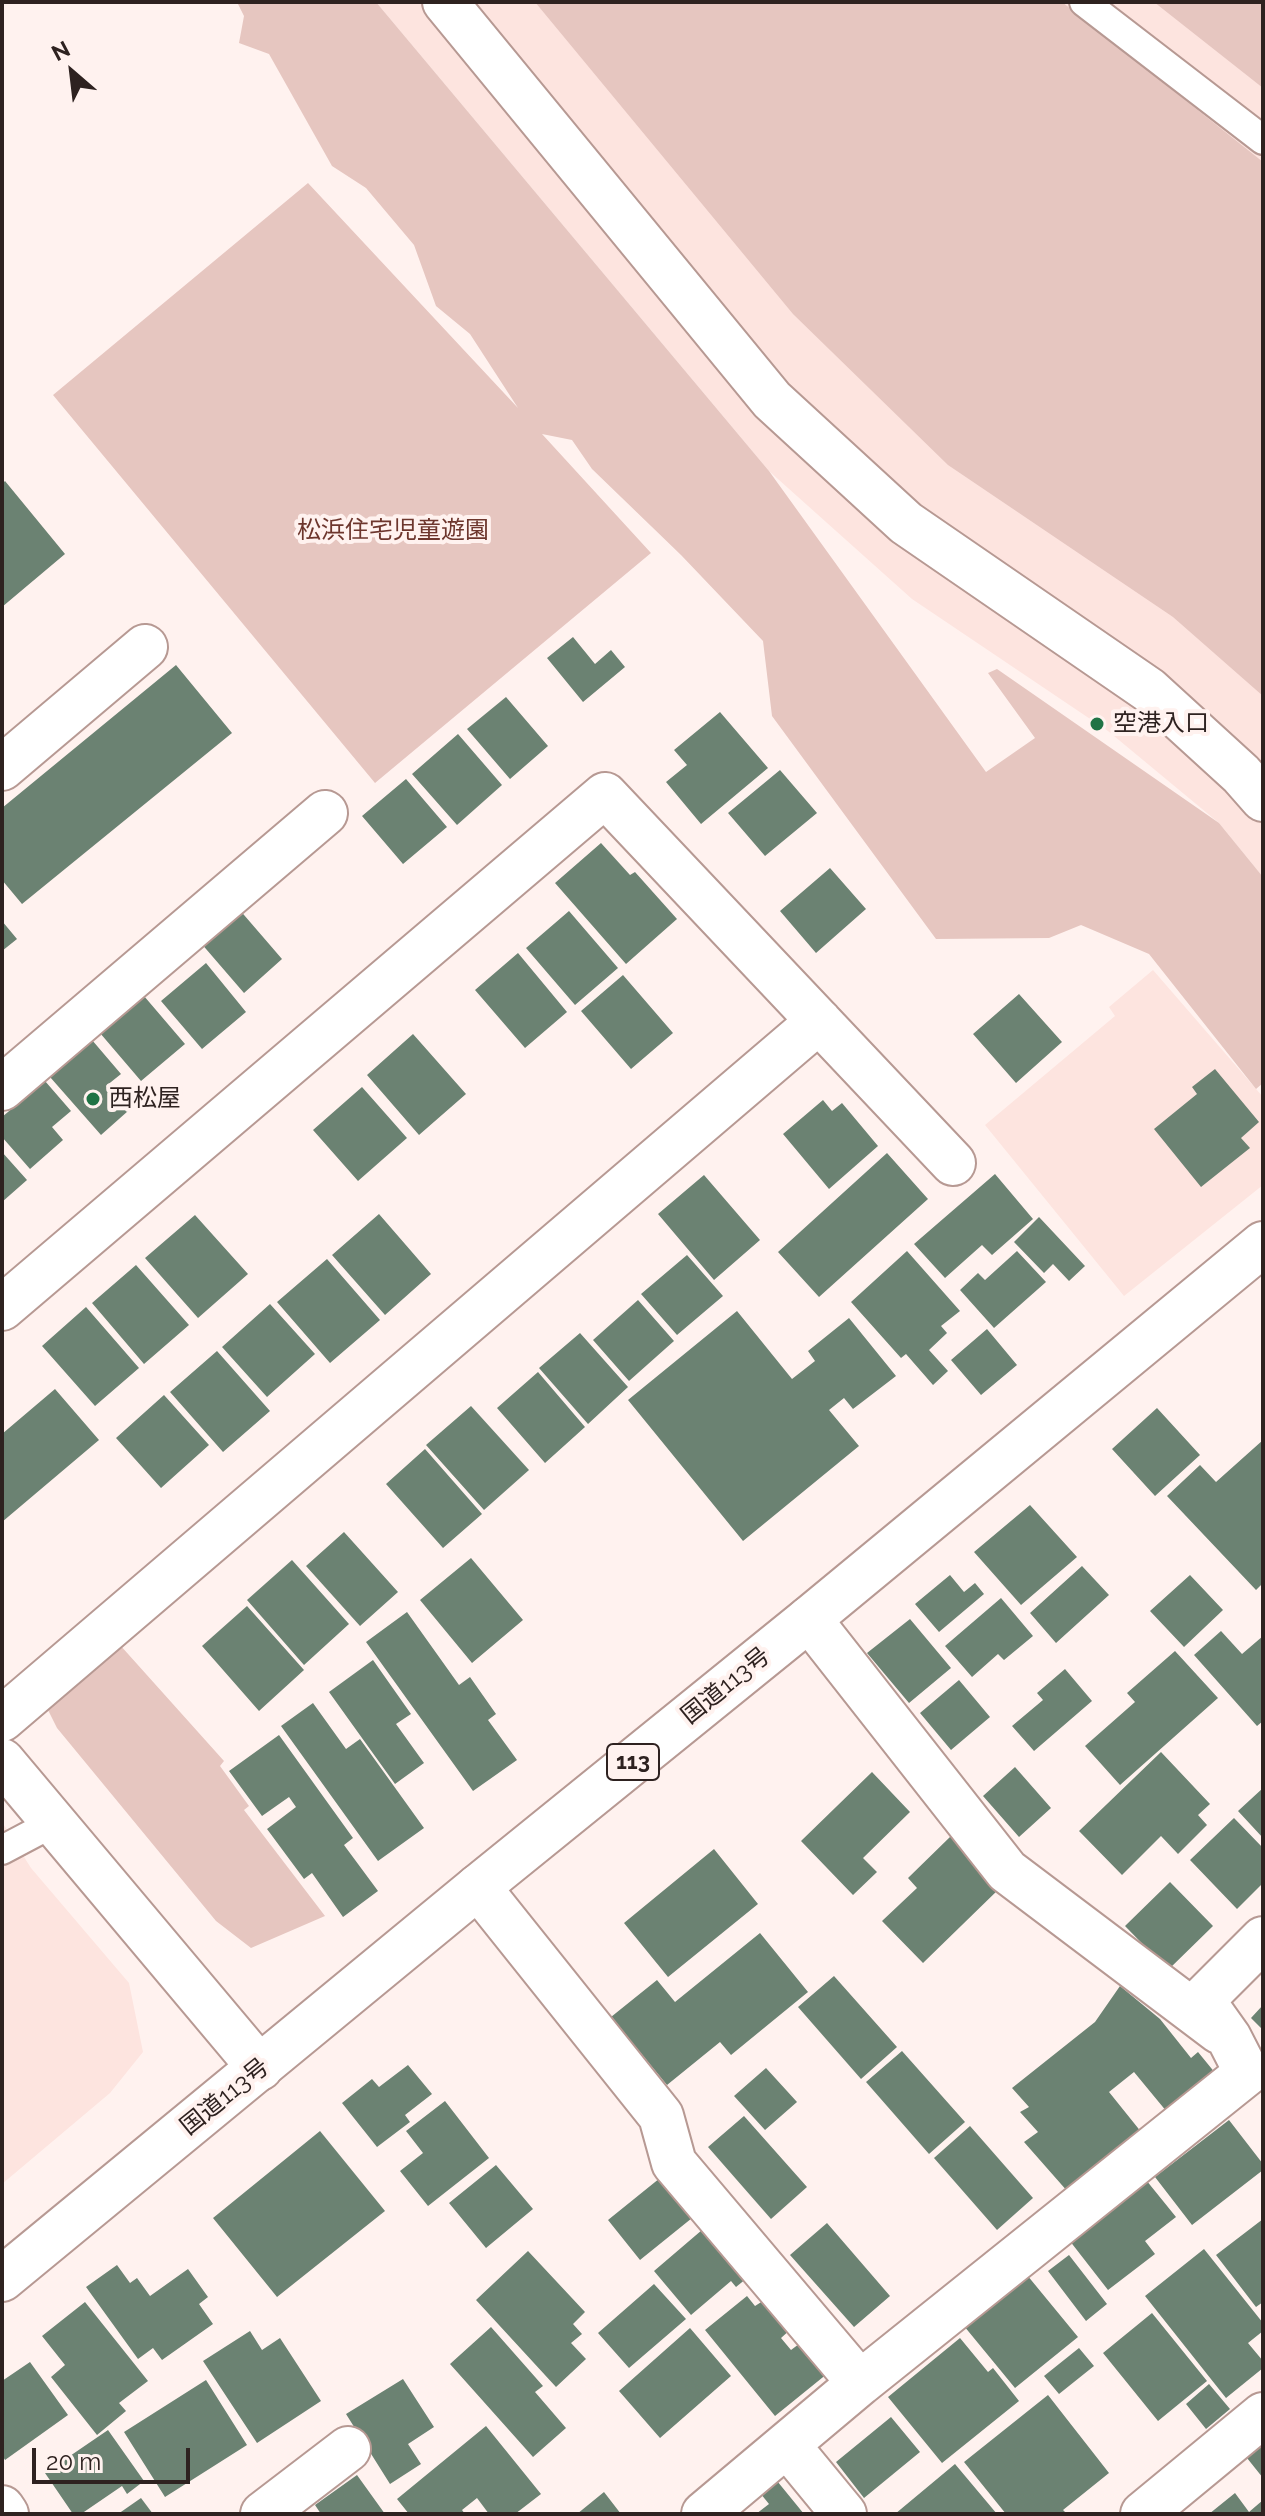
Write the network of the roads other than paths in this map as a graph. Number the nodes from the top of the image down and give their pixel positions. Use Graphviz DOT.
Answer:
graph roads {
  1 [pos="445,2"];
  2 [pos="1084,2"];
  3 [pos="1263,140"];
  4 [pos="145,647"];
  5 [pos="2,768"];
  6 [pos="1263,799"];
  7 [pos="325,813"];
  8 [pos="819,1021"];
  9 [pos="2,1088"];
  10 [pos="953,1163"];
  11 [pos="1263,1244"];
  12 [pos="2,1308"];
  13 [pos="809,1619"];
  14 [pos="2,1719"];
  15 [pos="2,1761"];
  16 [pos="53,1823"];
  17 [pos="2,1850"];
  18 [pos="478,1887"];
  19 [pos="1263,1939"];
  20 [pos="260,2068"];
  21 [pos="1246,2068"];
  22 [pos="2,2279"];
  23 [pos="860,2383"];
  24 [pos="1263,2415"];
  25 [pos="788,2446"];
  26 [pos="348,2449"];
  27 [pos="2,2508"];
  28 [pos="6,2514"];
  29 [pos="263,2514"];
  30 [pos="704,2514"];
  31 [pos="844,2514"];
  32 [pos="1143,2514"];
  1 -- 6 [label="main road"];
  2 -- 3 [label="lane"];
  4 -- 5 [label="main road"];
  7 -- 9 [label="main road"];
  8 -- 10 [label="main road"];
  8 -- 12 [label="main road"];
  8 -- 14 [label="main road"];
  11 -- 13 [label="main road, 国道113号 / 113"];
  13 -- 18 [label="main road, 国道113号 / 113"];
  13 -- 21 [label="main road"];
  15 -- 16 [label="main road"];
  16 -- 17 [label="lane"];
  16 -- 20 [label="main road"];
  18 -- 20 [label="main road, 国道113号 / 113"];
  18 -- 23 [label="main road"];
  19 -- 21 [label="main road"];
  20 -- 22 [label="main road, 国道113号 / 113"];
  21 -- 23 [label="main road"];
  23 -- 25 [label="main road"];
  24 -- 32 [label="main road"];
  25 -- 30 [label="main road"];
  25 -- 31 [label="main road"];
  26 -- 29 [label="main road"];
  27 -- 28 [label="main road"];
}
